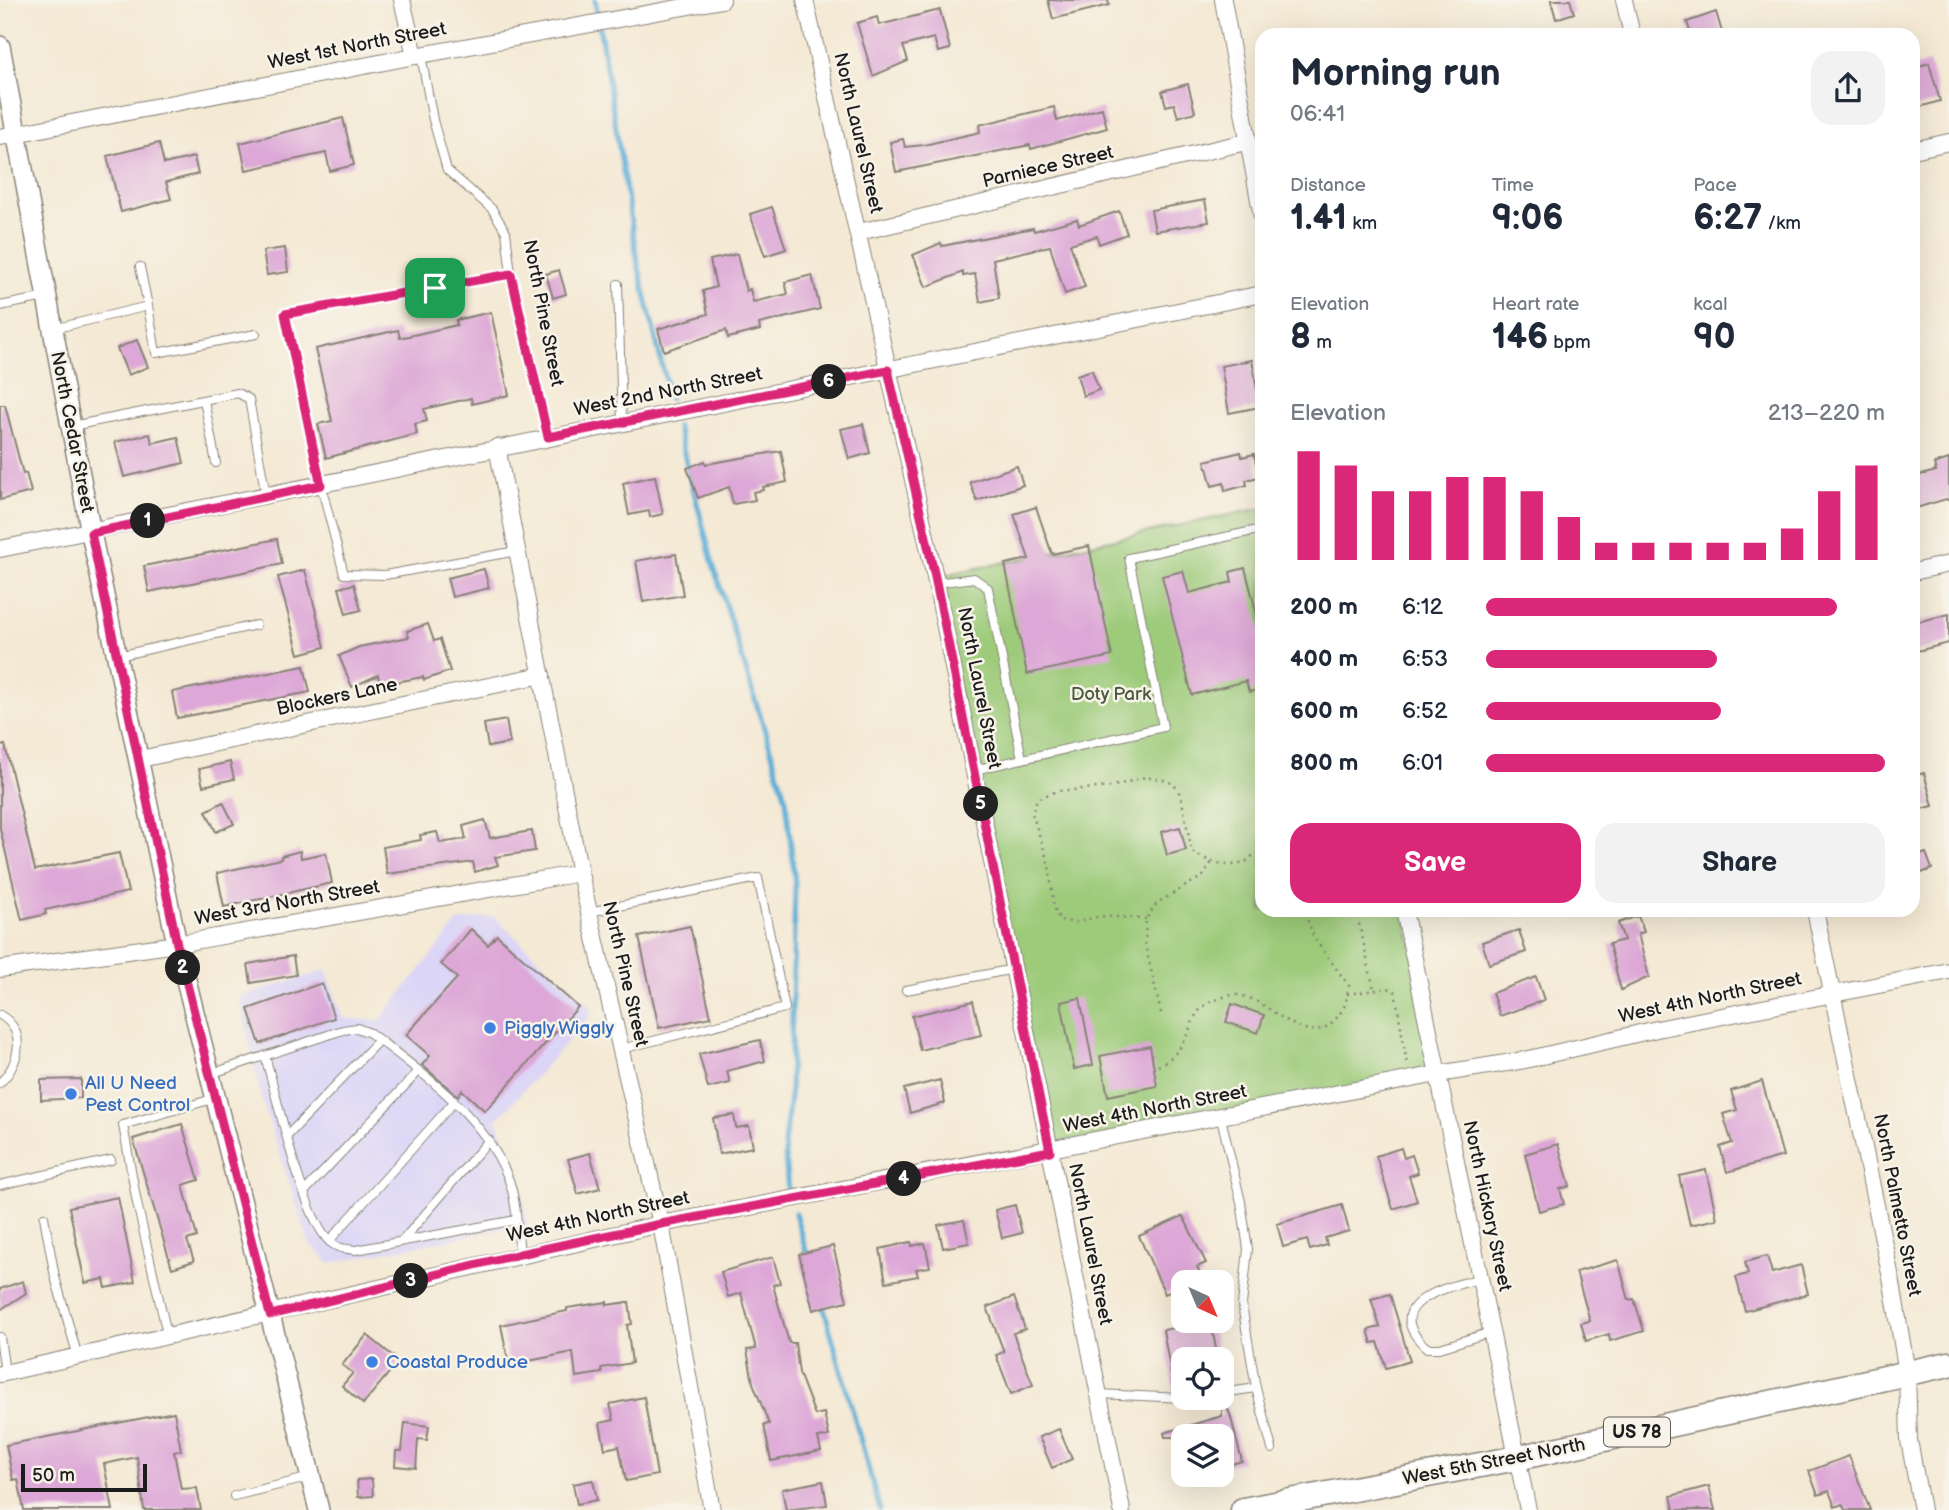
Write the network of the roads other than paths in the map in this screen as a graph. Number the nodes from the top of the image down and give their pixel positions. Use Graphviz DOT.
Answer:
graph roads {
  1 [pos="402,0"];
  2 [pos="722,0"];
  3 [pos="805,0"];
  4 [pos="1223,0"];
  5 [pos="1624,0"];
  6 [pos="1630,28"];
  7 [pos="0,46"];
  8 [pos="418,55"];
  9 [pos="8,135"];
  10 [pos="1246,142"];
  11 [pos="1949,142"];
  12 [pos="1920,148"];
  13 [pos="1255,160"];
  14 [pos="859,232"];
  15 [pos="140,267"];
  16 [pos="511,274"];
  17 [pos="618,284"];
  18 [pos="1255,295"];
  19 [pos="47,296"];
  20 [pos="0,306"];
  21 [pos="148,306"];
  22 [pos="53,329"];
  23 [pos="256,334"];
  24 [pos="888,370"];
  25 [pos="204,400"];
  26 [pos="622,423"];
  27 [pos="71,427"];
  28 [pos="548,437"];
  29 [pos="497,447"];
  30 [pos="216,463"];
  31 [pos="321,485"];
  32 [pos="266,496"];
  33 [pos="1255,531"];
  34 [pos="91,533"];
  35 [pos="0,549"];
  36 [pos="517,551"];
  37 [pos="1949,564"];
  38 [pos="1920,570"];
  39 [pos="936,583"];
  40 [pos="256,625"];
  41 [pos="118,656"];
  42 [pos="542,675"];
  43 [pos="141,759"];
  44 [pos="1022,759"];
  45 [pos="974,770"];
  46 [pos="580,873"];
  47 [pos="589,912"];
  48 [pos="1406,917"];
  49 [pos="1816,917"];
  50 [pos="177,944"];
  51 [pos="0,969"];
  52 [pos="1014,969"];
  53 [pos="1949,971"];
  54 [pos="906,990"];
  55 [pos="1833,995"];
  56 [pos="0,1015"];
  57 [pos="379,1040"];
  58 [pos="621,1049"];
  59 [pos="265,1056"];
  60 [pos="418,1072"];
  61 [pos="210,1074"];
  62 [pos="1438,1074"];
  63 [pos="0,1083"];
  64 [pos="216,1098"];
  65 [pos="453,1103"];
  66 [pos="1221,1118"];
  67 [pos="288,1135"];
  68 [pos="489,1140"];
  69 [pos="1050,1151"];
  70 [pos="111,1160"];
  71 [pos="0,1185"];
  72 [pos="305,1191"];
  73 [pos="44,1217"];
  74 [pos="516,1220"];
  75 [pos="661,1224"];
  76 [pos="329,1241"];
  77 [pos="402,1241"];
  78 [pos="520,1254"];
  79 [pos="1480,1279"];
  80 [pos="270,1315"];
  81 [pos="1492,1332"];
  82 [pos="0,1337"];
  83 [pos="168,1338"];
  84 [pos="78,1357"];
  85 [pos="1949,1364"];
  86 [pos="1906,1373"];
  87 [pos="3,1374"];
  88 [pos="1256,1388"];
  89 [pos="1234,1391"];
  90 [pos="1098,1394"];
  91 [pos="1171,1397"];
  92 [pos="1272,1449"];
  93 [pos="1517,1458"];
  94 [pos="311,1477"];
  95 [pos="234,1496"];
  96 [pos="320,1510"];
  97 [pos="712,1510"];
  98 [pos="1122,1510"];
  99 [pos="1243,1510"];
  100 [pos="1528,1510"];
  101 [pos="1922,1510"];
  1 -- 8 [label="street, North Pine Street"];
  2 -- 8 [label="street, West 1st North Street"];
  3 -- 14 [label="street, North Laurel Street"];
  4 -- 10 [label="street"];
  5 -- 6 [label="street"];
  7 -- 9 [label="street, North Cedar Street"];
  8 -- 9 [label="street, West 1st North Street"];
  8 -- 16 [label="lane, North Pine Street"];
  9 -- 19 [label="street, North Cedar Street"];
  10 -- 13 [label="street"];
  10 -- 14 [label="street, Parniece Street"];
  11 -- 12 [label="street"];
  14 -- 24 [label="street, North Laurel Street"];
  15 -- 21 [label="lane"];
  16 -- 28 [label="lane, North Pine Street"];
  16 -- 31 [label="lane"];
  17 -- 26 [label="lane"];
  18 -- 24 [label="street, West 2nd North Street"];
  19 -- 20 [label="lane"];
  19 -- 22 [label="street, North Cedar Street"];
  21 -- 22 [label="lane"];
  21 -- 23 [label="lane"];
  22 -- 27 [label="street, North Cedar Street"];
  24 -- 26 [label="street, West 2nd North Street"];
  24 -- 39 [label="street, North Laurel Street"];
  25 -- 27 [label="lane"];
  25 -- 30 [label="lane"];
  25 -- 32 [label="lane"];
  26 -- 28 [label="street, West 2nd North Street"];
  27 -- 34 [label="street, North Cedar Street"];
  28 -- 29 [label="street, West 2nd North Street"];
  29 -- 31 [label="street, West 2nd North Street"];
  29 -- 36 [label="street, North Pine Street"];
  31 -- 32 [label="street, West 2nd North Street"];
  31 -- 36 [label="lane"];
  32 -- 34 [label="street, West 2nd North Street"];
  33 -- 44 [label="lane"];
  34 -- 35 [label="street, West 2nd North Street"];
  34 -- 41 [label="street, North Cedar Street"];
  36 -- 42 [label="street, North Pine Street"];
  37 -- 38 [label="street"];
  39 -- 44 [label="lane"];
  39 -- 45 [label="street, North Laurel Street"];
  40 -- 41 [label="lane"];
  41 -- 43 [label="street, North Cedar Street"];
  42 -- 43 [label="street, Blockers Lane"];
  42 -- 46 [label="street, North Pine Street"];
  43 -- 50 [label="street, North Cedar Street"];
  44 -- 45 [label="lane"];
  45 -- 52 [label="street, North Laurel Street"];
  46 -- 47 [label="street, North Pine Street"];
  46 -- 50 [label="street, West 3rd North Street"];
  47 -- 58 [label="street, North Pine Street"];
  47 -- 58 [label="lane"];
  48 -- 62 [label="street, North Hickory Street"];
  49 -- 55 [label="street, North Palmetto Street"];
  50 -- 51 [label="street, West 3rd North Street"];
  50 -- 61 [label="street, North Cedar Street"];
  52 -- 54 [label="lane"];
  52 -- 69 [label="street, North Laurel Street"];
  53 -- 55 [label="street, West 4th North Street"];
  55 -- 62 [label="street, West 4th North Street"];
  55 -- 86 [label="street, North Palmetto Street"];
  56 -- 63 [label="lane"];
  57 -- 59 [label="lane"];
  57 -- 60 [label="lane"];
  57 -- 67 [label="lane"];
  58 -- 75 [label="street, North Pine Street"];
  59 -- 61 [label="lane"];
  59 -- 67 [label="lane"];
  60 -- 65 [label="lane"];
  60 -- 72 [label="lane"];
  61 -- 64 [label="street, North Cedar Street"];
  62 -- 66 [label="street, West 4th North Street"];
  62 -- 79 [label="street, North Hickory Street"];
  64 -- 80 [label="street, North Cedar Street"];
  64 -- 83 [label="lane"];
  65 -- 68 [label="lane"];
  65 -- 76 [label="lane"];
  66 -- 69 [label="street, West 4th North Street"];
  66 -- 88 [label="lane"];
  67 -- 72 [label="lane"];
  68 -- 74 [label="lane"];
  68 -- 77 [label="lane"];
  69 -- 75 [label="street, West 4th North Street"];
  69 -- 90 [label="street, North Laurel Street"];
  70 -- 71 [label="lane"];
  72 -- 76 [label="lane"];
  73 -- 84 [label="lane"];
  74 -- 77 [label="lane"];
  74 -- 78 [label="lane"];
  75 -- 78 [label="street, West 4th North Street"];
  75 -- 97 [label="street, North Pine Street"];
  76 -- 77 [label="lane"];
  78 -- 80 [label="street, West 4th North Street"];
  79 -- 81 [label="street, North Hickory Street"];
  79 -- 81 [label="lane"];
  80 -- 83 [label="street, West 4th North Street"];
  80 -- 94 [label="street, North Cedar Street"];
  81 -- 93 [label="street, North Hickory Street"];
  82 -- 87 [label="lane"];
  83 -- 84 [label="street, West 4th North Street"];
  84 -- 87 [label="street, West 4th North Street"];
  85 -- 86 [label="main road, West 5th Street North / US 78"];
  86 -- 93 [label="main road, West 5th Street North / US 78"];
  86 -- 101 [label="street, North Palmetto Street"];
  88 -- 89 [label="lane"];
  88 -- 92 [label="lane"];
  90 -- 91 [label="lane"];
  90 -- 98 [label="street, North Laurel Street"];
  93 -- 99 [label="main road, West 5th Street North / US 78"];
  93 -- 100 [label="street, North Hickory Street"];
  94 -- 95 [label="lane"];
  94 -- 96 [label="street, North Cedar Street"];
}
